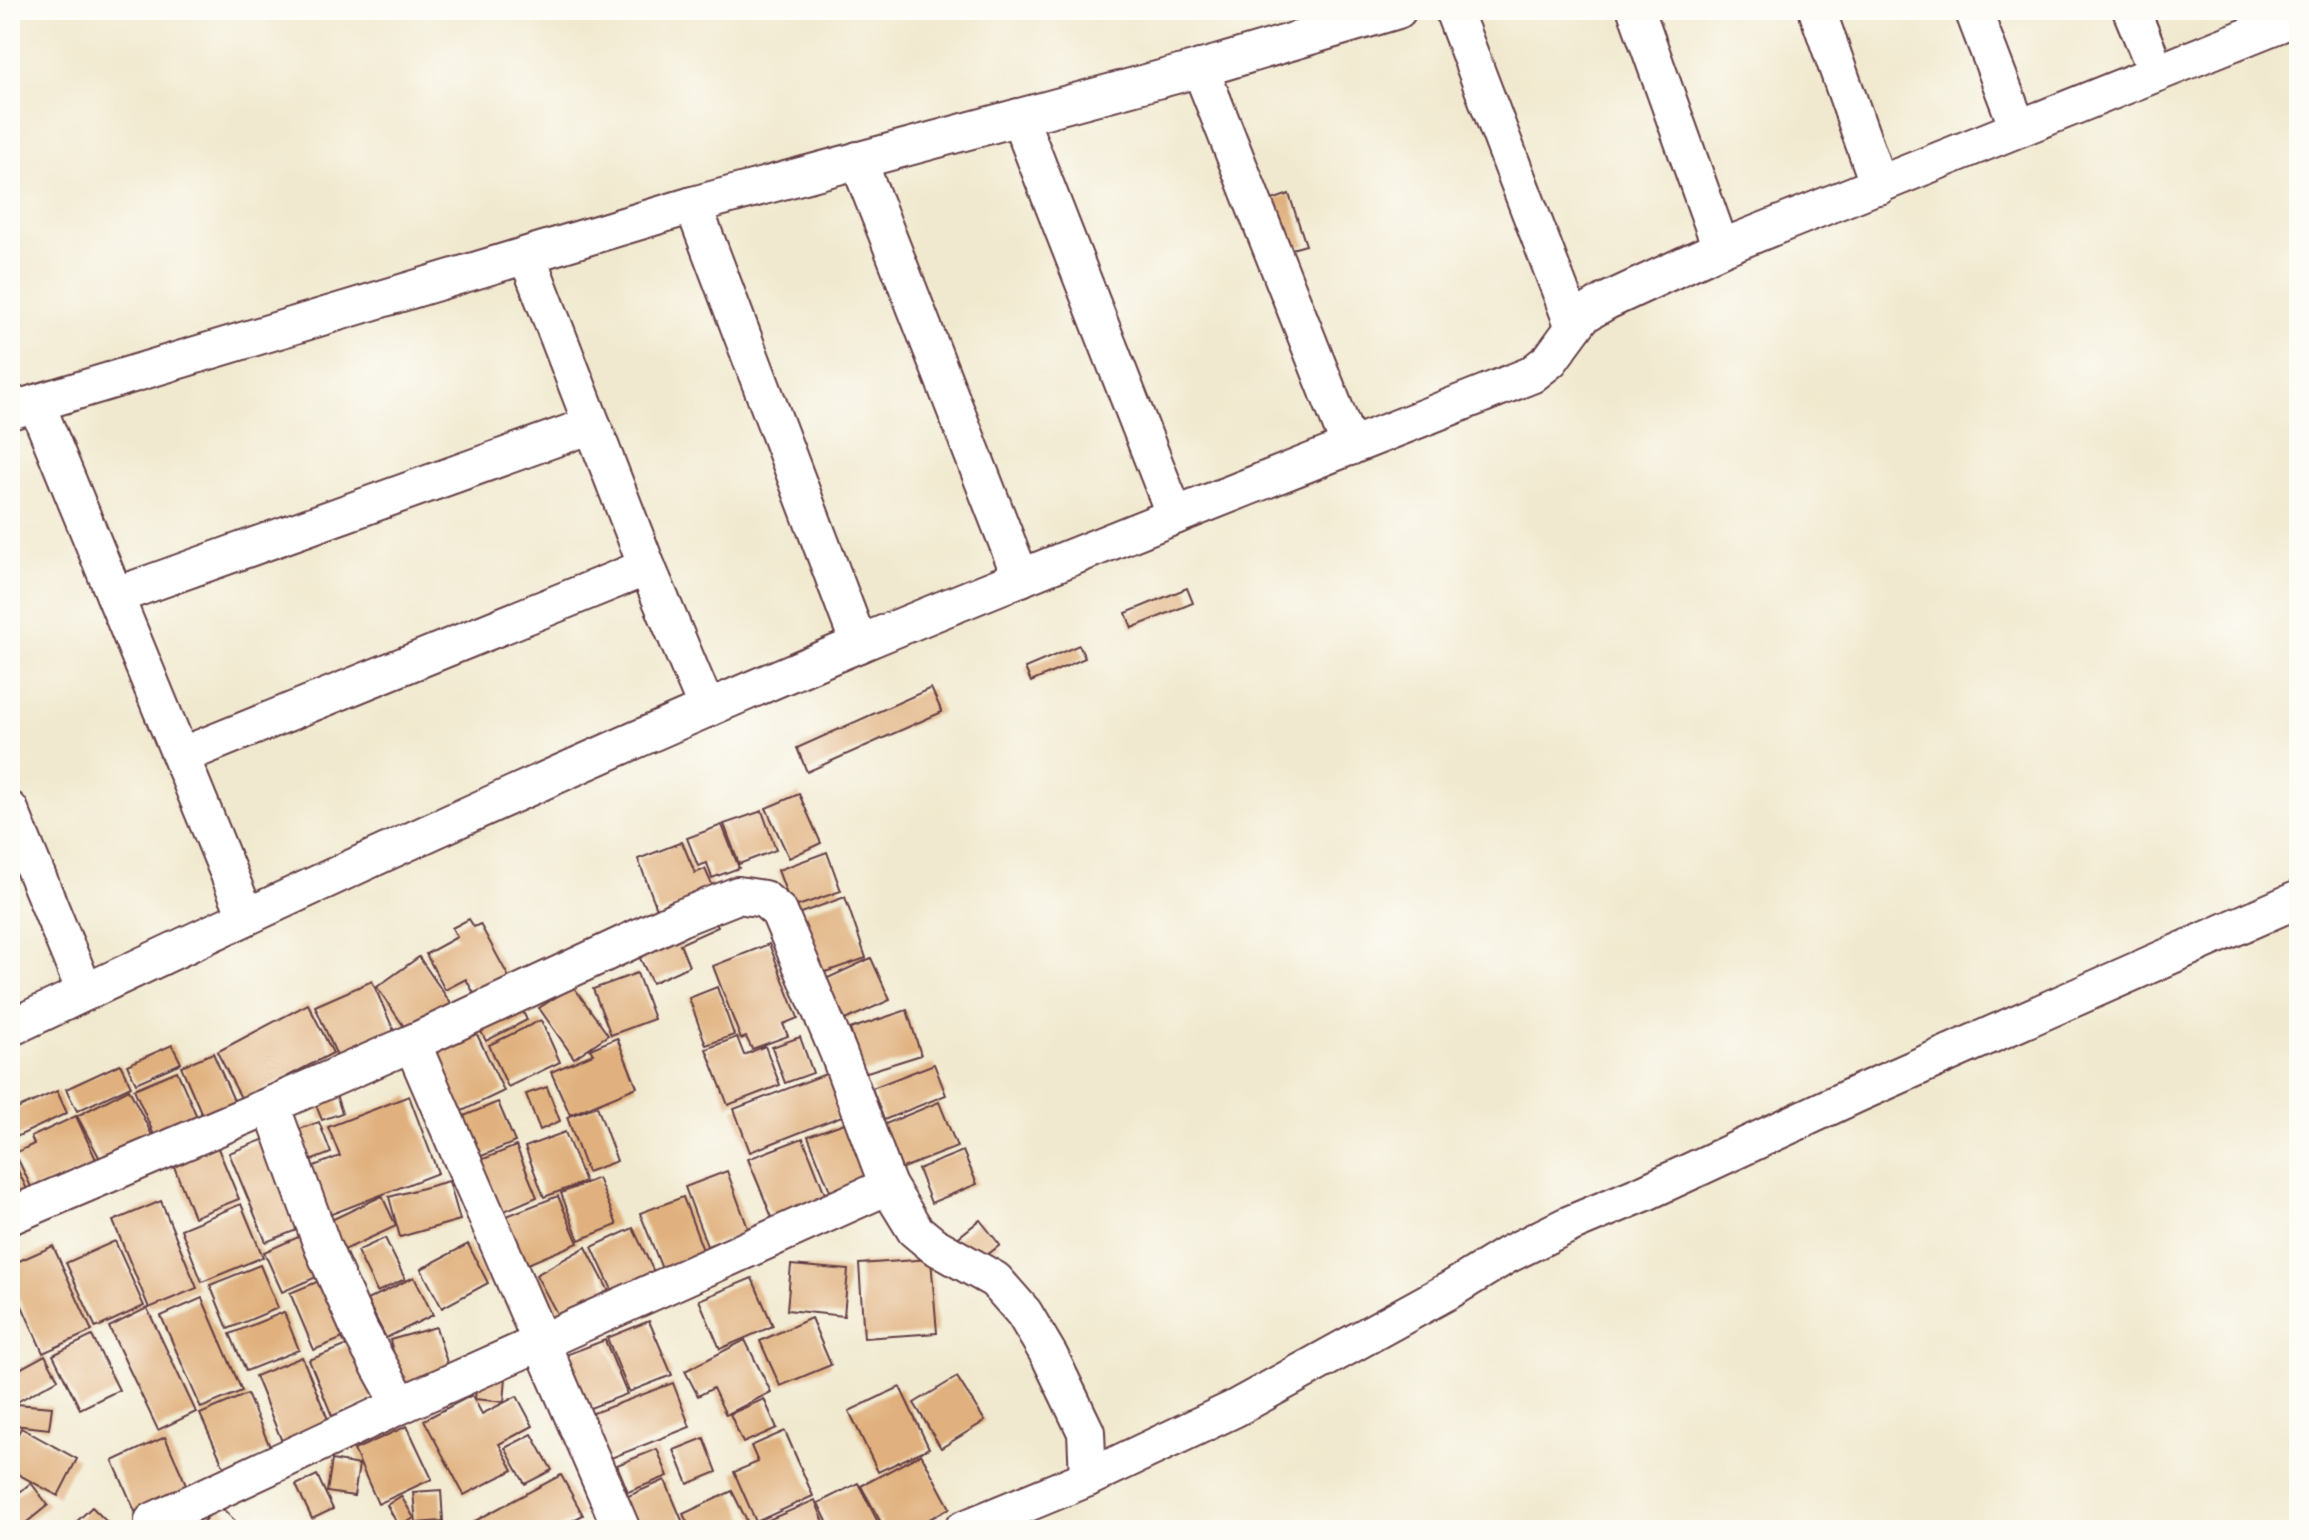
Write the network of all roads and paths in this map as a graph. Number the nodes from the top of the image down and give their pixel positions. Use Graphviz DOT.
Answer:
graph roads {
  1 [pos="1398,10"];
  2 [pos="1453,10"];
  3 [pos="1636,10"];
  4 [pos="1817,10"];
  5 [pos="1973,10"];
  6 [pos="2131,10"];
  7 [pos="2291,16"];
  8 [pos="1200,68"];
  9 [pos="2157,73"];
  10 [pos="1019,117"];
  11 [pos="2018,128"];
  12 [pos="858,160"];
  13 [pos="1879,186"];
  14 [pos="693,205"];
  15 [pos="1721,248"];
  16 [pos="527,256"];
  17 [pos="1574,327"];
  18 [pos="23,407"];
  19 [pos="592,425"];
  20 [pos="1350,447"];
  21 [pos="1175,516"];
  22 [pos="647,567"];
  23 [pos="1021,578"];
  24 [pos="115,596"];
  25 [pos="859,644"];
  26 [pos="707,709"];
  27 [pos="181,756"];
  28 [pos="10,810"];
  29 [pos="2299,899"];
  30 [pos="246,916"];
  31 [pos="85,992"];
  32 [pos="10,1028"];
  33 [pos="412,1043"];
  34 [pos="271,1105"];
  35 [pos="888,1186"];
  36 [pos="10,1216"];
  37 [pos="541,1342"];
  38 [pos="401,1405"];
  39 [pos="1088,1478"];
  40 [pos="153,1521"];
  41 [pos="622,1530"];
  42 [pos="962,1530"];
  1 -- 8 [label="street"];
  2 -- 17 [label="street"];
  3 -- 15 [label="street"];
  4 -- 13 [label="street"];
  5 -- 11 [label="street"];
  6 -- 9 [label="street"];
  7 -- 9 [label="street"];
  8 -- 10 [label="street"];
  8 -- 20 [label="street"];
  9 -- 11 [label="street"];
  10 -- 12 [label="street"];
  10 -- 21 [label="street"];
  11 -- 13 [label="street"];
  12 -- 14 [label="street"];
  12 -- 23 [label="street"];
  13 -- 15 [label="street"];
  14 -- 16 [label="street"];
  14 -- 25 [label="street"];
  15 -- 17 [label="street"];
  16 -- 18 [label="street"];
  16 -- 19 [label="street"];
  17 -- 20 [label="street"];
  18 -- 24 [label="street"];
  19 -- 22 [label="street"];
  19 -- 24 [label="street"];
  20 -- 21 [label="street"];
  21 -- 23 [label="street"];
  22 -- 26 [label="street"];
  22 -- 27 [label="street"];
  23 -- 25 [label="street"];
  24 -- 27 [label="street"];
  25 -- 26 [label="street"];
  26 -- 30 [label="street"];
  27 -- 30 [label="street"];
  28 -- 31 [label="street"];
  29 -- 39 [label="street"];
  30 -- 31 [label="street"];
  31 -- 32 [label="street"];
  33 -- 34 [label="street"];
  33 -- 35 [label="street"];
  33 -- 37 [label="street"];
  34 -- 36 [label="street"];
  34 -- 38 [label="street"];
  35 -- 37 [label="street"];
  35 -- 39 [label="street"];
  37 -- 38 [label="street"];
  37 -- 41 [label="street"];
  38 -- 40 [label="street"];
  39 -- 42 [label="street"];
}
